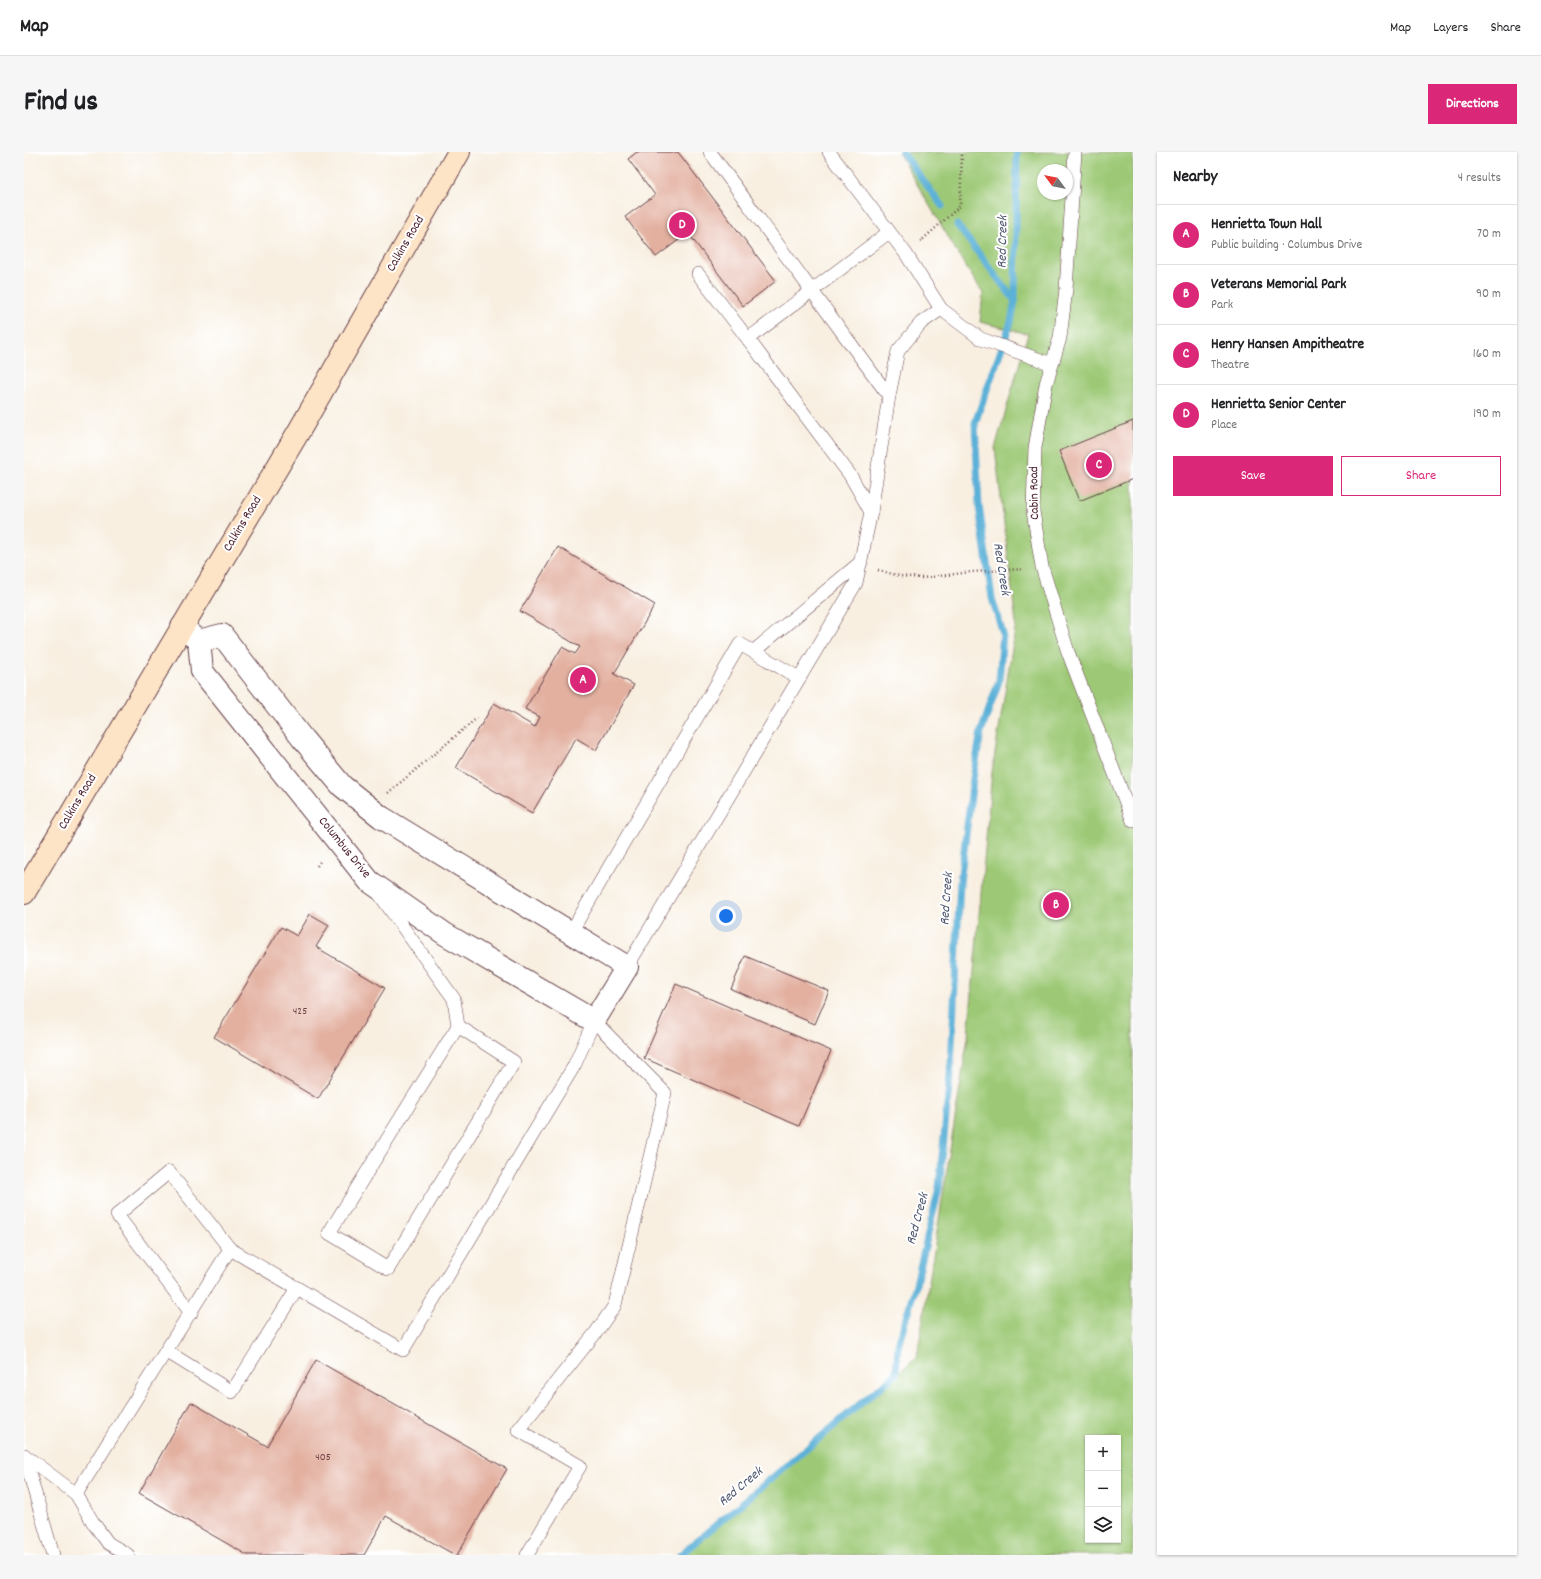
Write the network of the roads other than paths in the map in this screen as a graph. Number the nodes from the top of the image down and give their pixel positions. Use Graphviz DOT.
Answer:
graph roads {
  1 [pos="459,152"];
  2 [pos="710,152"];
  3 [pos="829,152"];
  4 [pos="1075,152"];
  5 [pos="888,232"];
  6 [pos="698,274"];
  7 [pos="812,290"];
  8 [pos="941,309"];
  9 [pos="748,339"];
  10 [pos="1052,364"];
  11 [pos="889,396"];
  12 [pos="871,512"];
  13 [pos="867,565"];
  14 [pos="182,627"];
  15 [pos="199,641"];
  16 [pos="754,651"];
  17 [pos="799,678"];
  18 [pos="1133,820"];
  19 [pos="369,881"];
  20 [pos="24,893"];
  21 [pos="571,932"];
  22 [pos="627,967"];
  23 [pos="594,1021"];
  24 [pos="458,1026"];
  25 [pos="230,1249"];
  26 [pos="297,1288"];
  27 [pos="191,1313"];
  28 [pos="166,1351"];
  29 [pos="76,1494"];
  30 [pos="53,1555"];
  31 [pos="128,1555"];
  32 [pos="527,1555"];
  1 -- 14 [label="main road, Calkins Road"];
  2 -- 7 [label="lane"];
  3 -- 5 [label="lane"];
  4 -- 10 [label="lane, Cabin Road"];
  5 -- 7 [label="lane"];
  5 -- 8 [label="lane"];
  6 -- 9 [label="lane"];
  7 -- 9 [label="lane"];
  7 -- 11 [label="lane"];
  8 -- 10 [label="lane"];
  8 -- 11 [label="lane"];
  9 -- 12 [label="lane"];
  10 -- 18 [label="lane, Cabin Road"];
  11 -- 12 [label="lane"];
  12 -- 13 [label="lane"];
  13 -- 16 [label="lane"];
  13 -- 17 [label="lane"];
  14 -- 15 [label="street"];
  14 -- 20 [label="main road, Calkins Road"];
  15 -- 19 [label="street, Columbus Drive"];
  15 -- 21 [label="street"];
  16 -- 17 [label="lane"];
  16 -- 21 [label="lane"];
  17 -- 22 [label="lane"];
  19 -- 23 [label="street, Columbus Drive"];
  19 -- 24 [label="lane"];
  21 -- 22 [label="street"];
  22 -- 23 [label="street"];
  23 -- 26 [label="lane"];
  23 -- 32 [label="lane"];
  24 -- 24 [label="lane"];
  25 -- 26 [label="lane"];
  25 -- 27 [label="lane"];
  25 -- 27 [label="lane"];
  26 -- 28 [label="lane"];
  27 -- 28 [label="lane"];
  28 -- 29 [label="lane"];
  29 -- 30 [label="lane"];
  29 -- 31 [label="lane"];
}
